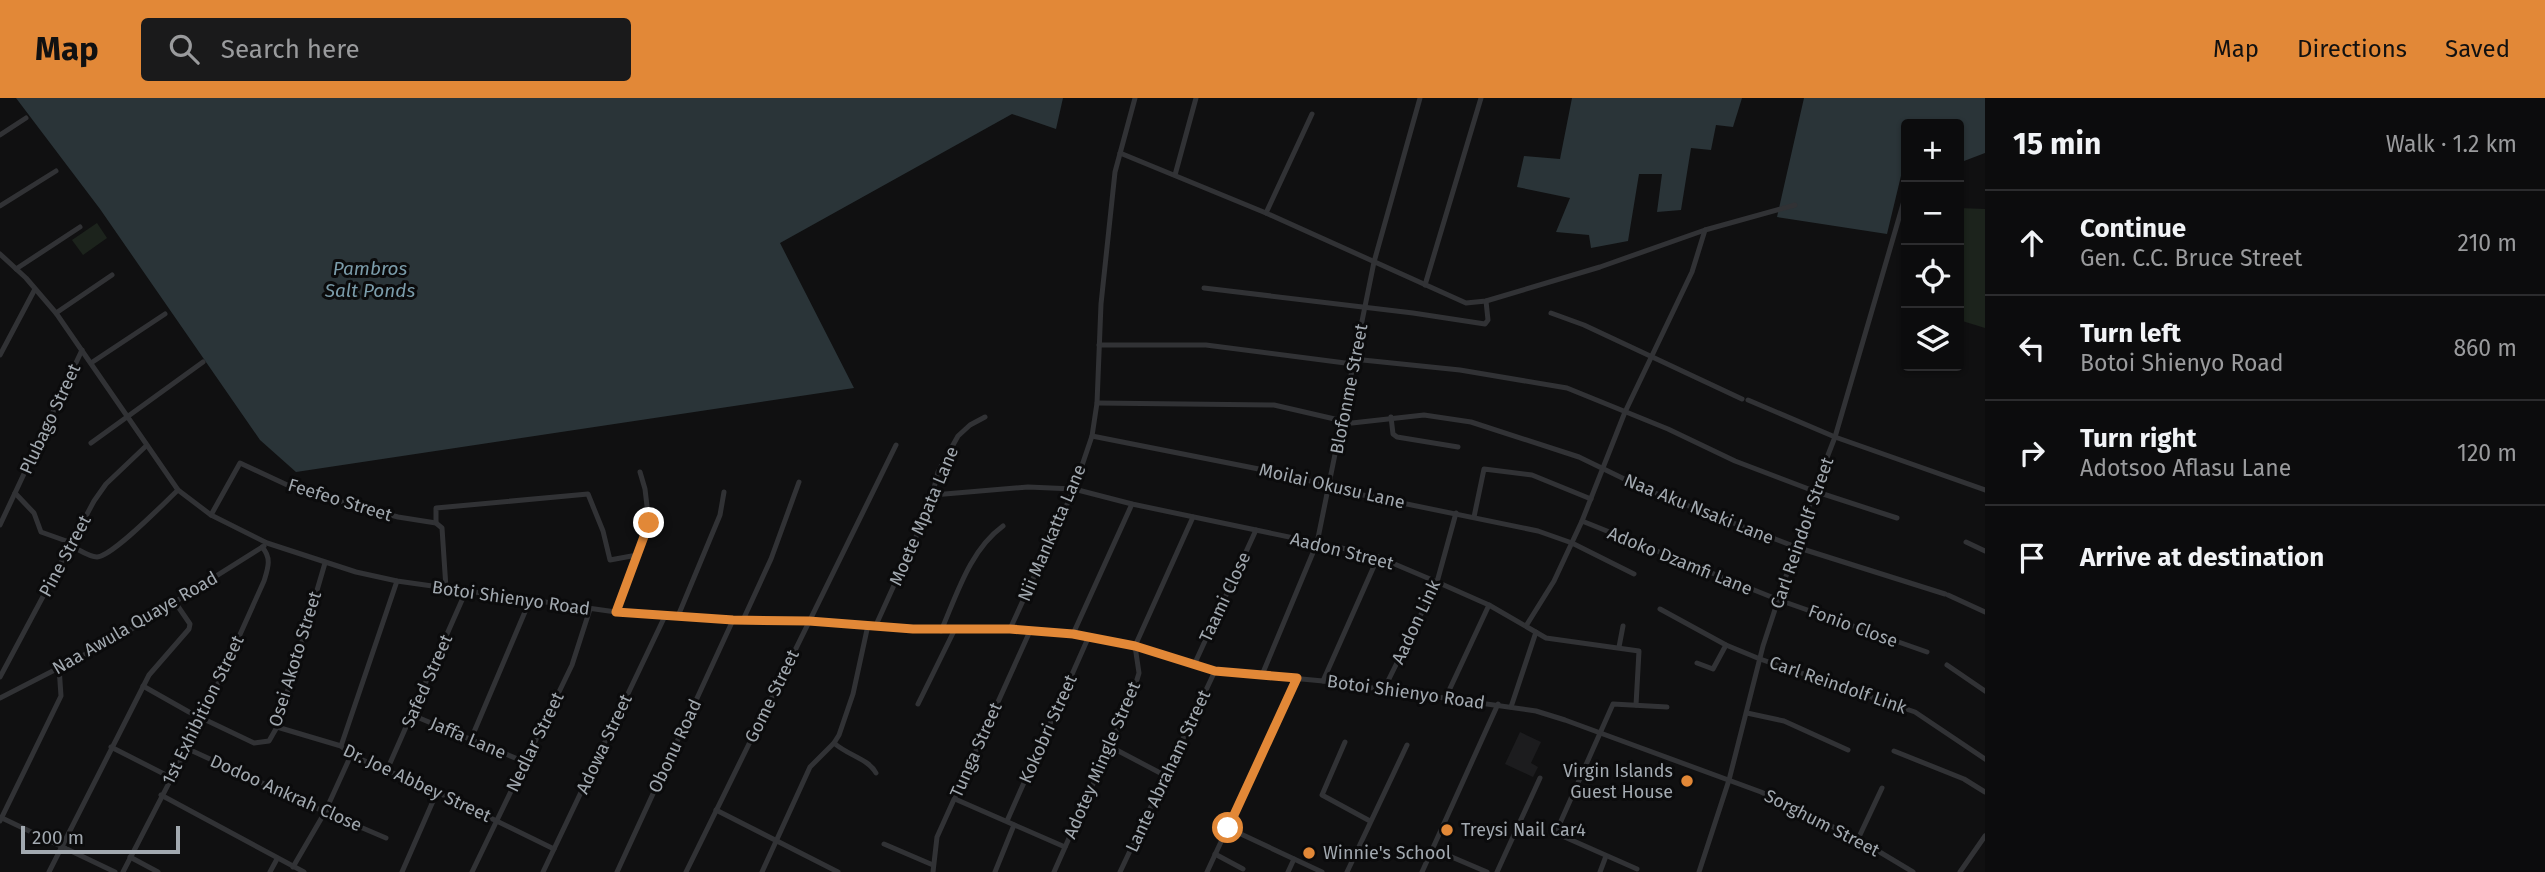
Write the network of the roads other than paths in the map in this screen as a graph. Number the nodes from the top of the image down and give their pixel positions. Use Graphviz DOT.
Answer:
graph roads {
  1 [pos="1135,98"];
  2 [pos="1196,98"];
  3 [pos="1420,98"];
  4 [pos="1481,98"];
  5 [pos="1312,114"];
  6 [pos="26,118"];
  7 [pos="0,135"];
  8 [pos="1120,153"];
  9 [pos="56,171"];
  10 [pos="1175,175"];
  11 [pos="1795,205"];
  12 [pos="0,206"];
  13 [pos="1901,211"];
  14 [pos="1266,214"];
  15 [pos="80,227"];
  16 [pos="1705,230"];
  17 [pos="0,254"];
  18 [pos="1374,262"];
  19 [pos="16,269"];
  20 [pos="111,275"];
  21 [pos="1425,285"];
  22 [pos="1204,288"];
  23 [pos="35,289"];
  24 [pos="1486,300"];
  25 [pos="1365,307"];
  26 [pos="56,313"];
  27 [pos="1550,313"];
  28 [pos="165,314"];
  29 [pos="1098,345"];
  30 [pos="82,350"];
  31 [pos="0,355"];
  32 [pos="1653,357"];
  33 [pos="203,362"];
  34 [pos="1353,362"];
  35 [pos="91,363"];
  36 [pos="1097,403"];
  37 [pos="1625,412"];
  38 [pos="127,416"];
  39 [pos="985,417"];
  40 [pos="1391,417"];
  41 [pos="1342,422"];
  42 [pos="1092,436"];
  43 [pos="1835,436"];
  44 [pos="92,443"];
  45 [pos="896,445"];
  46 [pos="146,446"];
  47 [pos="1458,447"];
  48 [pos="1603,470"];
  49 [pos="640,472"];
  50 [pos="799,482"];
  51 [pos="1329,488"];
  52 [pos="1074,489"];
  53 [pos="1985,489"];
  54 [pos="178,491"];
  55 [pos="1814,491"];
  56 [pos="724,492"];
  57 [pos="15,493"];
  58 [pos="933,495"];
  59 [pos="1591,499"];
  60 [pos="1132,504"];
  61 [pos="1456,513"];
  62 [pos="211,515"];
  63 [pos="1193,517"];
  64 [pos="1474,517"];
  65 [pos="1897,518"];
  66 [pos="1582,521"];
  67 [pos="436,523"];
  68 [pos="0,525"];
  69 [pos="1003,526"];
  70 [pos="1256,530"];
  71 [pos="1966,542"];
  72 [pos="1317,543"];
  73 [pos="1572,543"];
  74 [pos="72,545"];
  75 [pos="264,545"];
  76 [pos="1796,547"];
  77 [pos="1985,551"];
  78 [pos="637,555"];
  79 [pos="1378,556"];
  80 [pos="324,563"];
  81 [pos="1634,574"];
  82 [pos="397,581"];
  83 [pos="1437,582"];
  84 [pos="446,588"];
  85 [pos="466,592"];
  86 [pos="530,600"];
  87 [pos="1779,600"];
  88 [pos="175,602"];
  89 [pos="1489,606"];
  90 [pos="590,609"];
  91 [pos="1660,609"];
  92 [pos="616,612"];
  93 [pos="1985,612"];
  94 [pos="665,616"];
  95 [pos="678,616"];
  96 [pos="733,620"];
  97 [pos="743,620"];
  98 [pos="809,621"];
  99 [pos="868,625"];
  100 [pos="876,625"];
  101 [pos="1527,626"];
  102 [pos="1623,626"];
  103 [pos="1010,629"];
  104 [pos="941,631"];
  105 [pos="954,631"];
  106 [pos="1030,631"];
  107 [pos="1536,632"];
  108 [pos="1073,634"];
  109 [pos="1089,636"];
  110 [pos="1726,645"];
  111 [pos="1135,646"];
  112 [pos="1619,647"];
  113 [pos="1927,652"];
  114 [pos="1760,659"];
  115 [pos="1697,663"];
  116 [pos="1947,664"];
  117 [pos="1194,665"];
  118 [pos="59,667"];
  119 [pos="1215,671"];
  120 [pos="1262,676"];
  121 [pos="0,677"];
  122 [pos="1297,678"];
  123 [pos="1323,681"];
  124 [pos="142,686"];
  125 [pos="1384,689"];
  126 [pos="1985,691"];
  127 [pos="1446,697"];
  128 [pos="0,698"];
  129 [pos="918,704"];
  130 [pos="1498,705"];
  131 [pos="1636,705"];
  132 [pos="1511,707"];
  133 [pos="1667,707"];
  134 [pos="1748,713"];
  135 [pos="412,715"];
  136 [pos="202,719"];
  137 [pos="277,727"];
  138 [pos="1600,732"];
  139 [pos="471,739"];
  140 [pos="1345,742"];
  141 [pos="835,743"];
  142 [pos="1407,745"];
  143 [pos="341,746"];
  144 [pos="1110,746"];
  145 [pos="111,747"];
  146 [pos="186,748"];
  147 [pos="1848,750"];
  148 [pos="1894,751"];
  149 [pos="351,755"];
  150 [pos="1985,759"];
  151 [pos="525,762"];
  152 [pos="387,769"];
  153 [pos="876,773"];
  154 [pos="1166,776"];
  155 [pos="170,777"];
  156 [pos="1540,778"];
  157 [pos="1729,780"];
  158 [pos="1882,788"];
  159 [pos="437,792"];
  160 [pos="1985,792"];
  161 [pos="161,796"];
  162 [pos="955,799"];
  163 [pos="716,810"];
  164 [pos="325,812"];
  165 [pos="1,819"];
  166 [pos="497,820"];
  167 [pos="1007,821"];
  168 [pos="1370,821"];
  169 [pos="1014,825"];
  170 [pos="1228,828"];
  171 [pos="386,838"];
  172 [pos="1984,838"];
  173 [pos="1857,839"];
  174 [pos="775,840"];
  175 [pos="884,844"];
  176 [pos="1065,847"];
  177 [pos="61,848"];
  178 [pos="554,849"];
  179 [pos="1433,849"];
  180 [pos="1215,854"];
  181 [pos="1606,856"];
  182 [pos="130,857"];
  183 [pos="277,859"];
  184 [pos="1294,859"];
  185 [pos="933,865"];
  186 [pos="293,867"];
  187 [pos="1242,869"];
  188 [pos="1637,869"];
  189 [pos="1055,870"];
  190 [pos="49,872"];
  191 [pos="115,872"];
  192 [pos="123,872"];
  193 [pos="158,872"];
  194 [pos="270,872"];
  195 [pos="304,872"];
  196 [pos="402,872"];
  197 [pos="472,872"];
  198 [pos="543,872"];
  199 [pos="617,872"];
  200 [pos="686,872"];
  201 [pos="762,872"];
  202 [pos="838,872"];
  203 [pos="933,872"];
  204 [pos="995,872"];
  205 [pos="1062,872"];
  206 [pos="1120,872"];
  207 [pos="1207,872"];
  208 [pos="1287,872"];
  209 [pos="1322,872"];
  210 [pos="1347,872"];
  211 [pos="1422,872"];
  212 [pos="1487,872"];
  213 [pos="1497,872"];
  214 [pos="1600,872"];
  215 [pos="1699,872"];
  216 [pos="1913,872"];
  217 [pos="1960,872"];
  1 -- 8 [label="street, Nii Mankatta Lane"];
  2 -- 10 [label="street"];
  3 -- 18 [label="street, Blofonme Street"];
  4 -- 21 [label="street"];
  5 -- 14 [label="street"];
  6 -- 7 [label="street"];
  8 -- 10 [label="street"];
  8 -- 29 [label="street, Nii Mankatta Lane"];
  9 -- 12 [label="street"];
  10 -- 14 [label="street"];
  11 -- 16 [label="street"];
  13 -- 43 [label="street, Carl Reindolf Street"];
  14 -- 18 [label="street"];
  15 -- 19 [label="street"];
  16 -- 24 [label="street"];
  16 -- 32 [label="street"];
  17 -- 19 [label="street, Botoi Shienyo Road"];
  18 -- 21 [label="street"];
  18 -- 25 [label="street, Blofonme Street"];
  19 -- 23 [label="street, Botoi Shienyo Road"];
  20 -- 26 [label="street"];
  21 -- 24 [label="street"];
  22 -- 25 [label="street"];
  23 -- 26 [label="street, Botoi Shienyo Road"];
  23 -- 31 [label="street"];
  24 -- 25 [label="street"];
  25 -- 34 [label="street, Blofonme Street"];
  26 -- 30 [label="street, Botoi Shienyo Road"];
  27 -- 32 [label="street"];
  28 -- 35 [label="street, Plubago Street"];
  29 -- 34 [label="street"];
  29 -- 36 [label="street, Nii Mankatta Lane"];
  30 -- 35 [label="street, Botoi Shienyo Road"];
  30 -- 57 [label="street, Plubago Street"];
  32 -- 37 [label="street"];
  32 -- 43 [label="street"];
  33 -- 38 [label="street"];
  34 -- 37 [label="street"];
  34 -- 41 [label="street, Blofonme Street"];
  35 -- 38 [label="street, Botoi Shienyo Road"];
  36 -- 41 [label="street, Naa Aku Nsaki Lane"];
  36 -- 42 [label="street, Nii Mankatta Lane"];
  37 -- 48 [label="street"];
  37 -- 55 [label="street"];
  38 -- 44 [label="street"];
  38 -- 46 [label="street, Botoi Shienyo Road"];
  39 -- 58 [label="street, Moete Mpata Lane"];
  40 -- 41 [label="street, Naa Aku Nsaki Lane"];
  40 -- 47 [label="street"];
  40 -- 48 [label="street, Naa Aku Nsaki Lane"];
  41 -- 51 [label="street, Blofonme Street"];
  42 -- 51 [label="street, Moilai Okusu Lane"];
  42 -- 52 [label="street, Nii Mankatta Lane"];
  43 -- 53 [label="street"];
  43 -- 55 [label="street, Carl Reindolf Street"];
  45 -- 98 [label="street, Gome Street"];
  46 -- 54 [label="street, Botoi Shienyo Road"];
  46 -- 74 [label="street, Pine Street"];
  48 -- 59 [label="street"];
  48 -- 76 [label="street, Naa Aku Nsaki Lane"];
  49 -- 78 [label="street"];
  50 -- 97 [label="street"];
  51 -- 61 [label="street, Moilai Okusu Lane"];
  51 -- 72 [label="street, Blofonme Street"];
  52 -- 58 [label="street, Aadon Street"];
  52 -- 60 [label="street, Aadon Street"];
  52 -- 103 [label="street, Nii Mankatta Lane"];
  54 -- 62 [label="street, Botoi Shienyo Road"];
  54 -- 74 [label="street"];
  55 -- 65 [label="street"];
  55 -- 76 [label="street, Carl Reindolf Street"];
  56 -- 95 [label="street"];
  57 -- 68 [label="street, Plubago Street"];
  57 -- 74 [label="street"];
  58 -- 100 [label="street, Moete Mpata Lane"];
  59 -- 64 [label="street"];
  59 -- 66 [label="street"];
  60 -- 63 [label="street, Aadon Street"];
  60 -- 108 [label="street"];
  61 -- 64 [label="street, Moilai Okusu Lane"];
  61 -- 83 [label="street, Aadon Link"];
  62 -- 67 [label="street, Feefeo Street"];
  62 -- 75 [label="street, Botoi Shienyo Road"];
  63 -- 70 [label="street, Aadon Street"];
  63 -- 111 [label="street"];
  64 -- 73 [label="street, Moilai Okusu Lane"];
  66 -- 73 [label="street"];
  66 -- 87 [label="street, Adoko Dzamfi Lane"];
  67 -- 78 [label="street"];
  67 -- 84 [label="street"];
  69 -- 104 [label="street"];
  70 -- 72 [label="street, Aadon Street"];
  70 -- 117 [label="street, Taami Close"];
  71 -- 77 [label="street"];
  72 -- 79 [label="street, Aadon Street"];
  72 -- 120 [label="street, Blofonme Street"];
  73 -- 81 [label="street, Moilai Okusu Lane"];
  73 -- 101 [label="street"];
  74 -- 121 [label="street, Pine Street"];
  75 -- 80 [label="street, Botoi Shienyo Road"];
  75 -- 88 [label="street, Naa Awula Quaye Road"];
  75 -- 136 [label="street, 1st Exhibition Street"];
  76 -- 87 [label="street, Carl Reindolf Street"];
  76 -- 93 [label="street, Naa Aku Nsaki Lane"];
  78 -- 92 [label="street"];
  79 -- 83 [label="street, Aadon Street"];
  79 -- 123 [label="street"];
  80 -- 82 [label="street, Botoi Shienyo Road"];
  80 -- 137 [label="street, Osei Akoto Street"];
  82 -- 84 [label="street, Botoi Shienyo Road"];
  82 -- 143 [label="street"];
  83 -- 89 [label="street, Aadon Street"];
  83 -- 125 [label="street, Aadon Link"];
  84 -- 85 [label="street, Botoi Shienyo Road"];
  85 -- 86 [label="street, Botoi Shienyo Road"];
  85 -- 135 [label="street, Safed Street"];
  86 -- 90 [label="street, Botoi Shienyo Road"];
  86 -- 139 [label="street"];
  87 -- 113 [label="street, Fonio Close"];
  87 -- 114 [label="street, Carl Reindolf Street"];
  88 -- 118 [label="street, Naa Awula Quaye Road"];
  88 -- 124 [label="street"];
  89 -- 101 [label="street, Aadon Street"];
  89 -- 127 [label="street"];
  90 -- 92 [label="street, Botoi Shienyo Road"];
  90 -- 151 [label="street, Nedlar Street"];
  91 -- 110 [label="street, Carl Reindolf Link"];
  92 -- 94 [label="street, Botoi Shienyo Road"];
  94 -- 95 [label="street, Botoi Shienyo Road"];
  94 -- 178 [label="street, Adowa Street"];
  95 -- 96 [label="street, Botoi Shienyo Road"];
  96 -- 97 [label="street, Botoi Shienyo Road"];
  96 -- 199 [label="street, Obonu Road"];
  97 -- 98 [label="street, Botoi Shienyo Road"];
  98 -- 99 [label="street, Botoi Shienyo Road"];
  98 -- 163 [label="street, Gome Street"];
  99 -- 100 [label="street, Botoi Shienyo Road"];
  99 -- 141 [label="street"];
  100 -- 104 [label="street, Botoi Shienyo Road"];
  101 -- 107 [label="street, Aadon Street"];
  102 -- 112 [label="street"];
  103 -- 105 [label="street, Botoi Shienyo Road"];
  103 -- 106 [label="street, Botoi Shienyo Road"];
  104 -- 105 [label="street, Botoi Shienyo Road"];
  105 -- 129 [label="street"];
  106 -- 108 [label="street, Botoi Shienyo Road"];
  106 -- 162 [label="street, Tunga Street"];
  107 -- 112 [label="street, Aadon Street"];
  107 -- 132 [label="street"];
  108 -- 109 [label="street, Botoi Shienyo Road"];
  109 -- 111 [label="street, Botoi Shienyo Road"];
  109 -- 167 [label="street, Kokobri Street"];
  110 -- 114 [label="street, Carl Reindolf Link"];
  110 -- 115 [label="street"];
  111 -- 117 [label="street, Botoi Shienyo Road"];
  111 -- 144 [label="street, Adotey Mingle Street"];
  112 -- 131 [label="street, Aadon Street"];
  114 -- 134 [label="street, Carl Reindolf Street"];
  114 -- 150 [label="street, Carl Reindolf Link"];
  116 -- 126 [label="street"];
  117 -- 119 [label="street, Botoi Shienyo Road"];
  118 -- 128 [label="street, Naa Awula Quaye Road"];
  118 -- 165 [label="street"];
  119 -- 120 [label="street, Botoi Shienyo Road"];
  119 -- 154 [label="street, Lante Abraham Street"];
  120 -- 122 [label="street, Botoi Shienyo Road"];
  122 -- 123 [label="street, Botoi Shienyo Road"];
  122 -- 170 [label="street"];
  123 -- 125 [label="street, Botoi Shienyo Road"];
  124 -- 136 [label="street, Osei Akoto Street"];
  124 -- 145 [label="street"];
  125 -- 127 [label="street, Botoi Shienyo Road"];
  127 -- 130 [label="street, Botoi Shienyo Road"];
  130 -- 132 [label="street, Botoi Shienyo Road"];
  130 -- 179 [label="street"];
  131 -- 133 [label="street"];
  131 -- 138 [label="street"];
  132 -- 138 [label="street, Botoi Shienyo Road"];
  134 -- 147 [label="street"];
  134 -- 157 [label="street, Carl Reindolf Street"];
  135 -- 139 [label="street, Jaffa Lane"];
  135 -- 152 [label="street, Safed Street"];
  136 -- 137 [label="street, Osei Akoto Street"];
  136 -- 146 [label="street, 1st Exhibition Street"];
  137 -- 143 [label="street, Dr. Joe Abbey Street"];
  138 -- 157 [label="street, Botoi Shienyo Road"];
  138 -- 181 [label="street"];
  139 -- 151 [label="street, Jaffa Lane"];
  140 -- 168 [label="street"];
  141 -- 153 [label="street"];
  141 -- 174 [label="street"];
  142 -- 168 [label="street"];
  143 -- 149 [label="street, Dr. Joe Abbey Street"];
  144 -- 154 [label="street"];
  144 -- 176 [label="street, Adotey Mingle Street"];
  145 -- 155 [label="street"];
  145 -- 177 [label="street"];
  146 -- 155 [label="street, 1st Exhibition Street"];
  146 -- 164 [label="street, Dodoo Ankrah Close"];
  148 -- 160 [label="street"];
  149 -- 152 [label="street, Dr. Joe Abbey Street"];
  149 -- 164 [label="street"];
  151 -- 166 [label="street, Nedlar Street"];
  152 -- 159 [label="street, Dr. Joe Abbey Street"];
  154 -- 206 [label="street, Lante Abraham Street"];
  155 -- 161 [label="street, 1st Exhibition Street"];
  156 -- 213 [label="street"];
  157 -- 173 [label="street, Sorghum Street"];
  157 -- 215 [label="street, Carl Reindolf Street"];
  158 -- 173 [label="street"];
  159 -- 166 [label="street, Dr. Joe Abbey Street"];
  159 -- 196 [label="street"];
  161 -- 182 [label="street, 1st Exhibition Street"];
  161 -- 183 [label="street"];
  162 -- 167 [label="street"];
  162 -- 185 [label="street, Tunga Street"];
  163 -- 174 [label="street"];
  163 -- 200 [label="street, Gome Street"];
  164 -- 171 [label="street, Dodoo Ankrah Close"];
  164 -- 186 [label="street"];
  165 -- 177 [label="street"];
  166 -- 178 [label="street, Dr. Joe Abbey Street"];
  166 -- 197 [label="street, Nedlar Street"];
  167 -- 169 [label="street"];
  168 -- 210 [label="street"];
  169 -- 176 [label="street"];
  169 -- 204 [label="street"];
  170 -- 180 [label="street"];
  170 -- 184 [label="street"];
  172 -- 217 [label="street"];
  173 -- 216 [label="street, Sorghum Street"];
  174 -- 201 [label="street"];
  174 -- 202 [label="street"];
  175 -- 185 [label="street"];
  176 -- 189 [label="street, Adotey Mingle Street"];
  177 -- 190 [label="street"];
  177 -- 191 [label="street"];
  178 -- 198 [label="street, Adowa Street"];
  179 -- 211 [label="street"];
  179 -- 212 [label="street"];
  180 -- 187 [label="street"];
  180 -- 207 [label="street"];
  181 -- 188 [label="street"];
  181 -- 214 [label="street"];
  182 -- 192 [label="street, 1st Exhibition Street"];
  182 -- 193 [label="street"];
  183 -- 186 [label="street"];
  183 -- 194 [label="street"];
  184 -- 208 [label="street"];
  184 -- 209 [label="street"];
  185 -- 203 [label="street, Tunga Street"];
  186 -- 195 [label="street"];
  189 -- 205 [label="street"];
}
